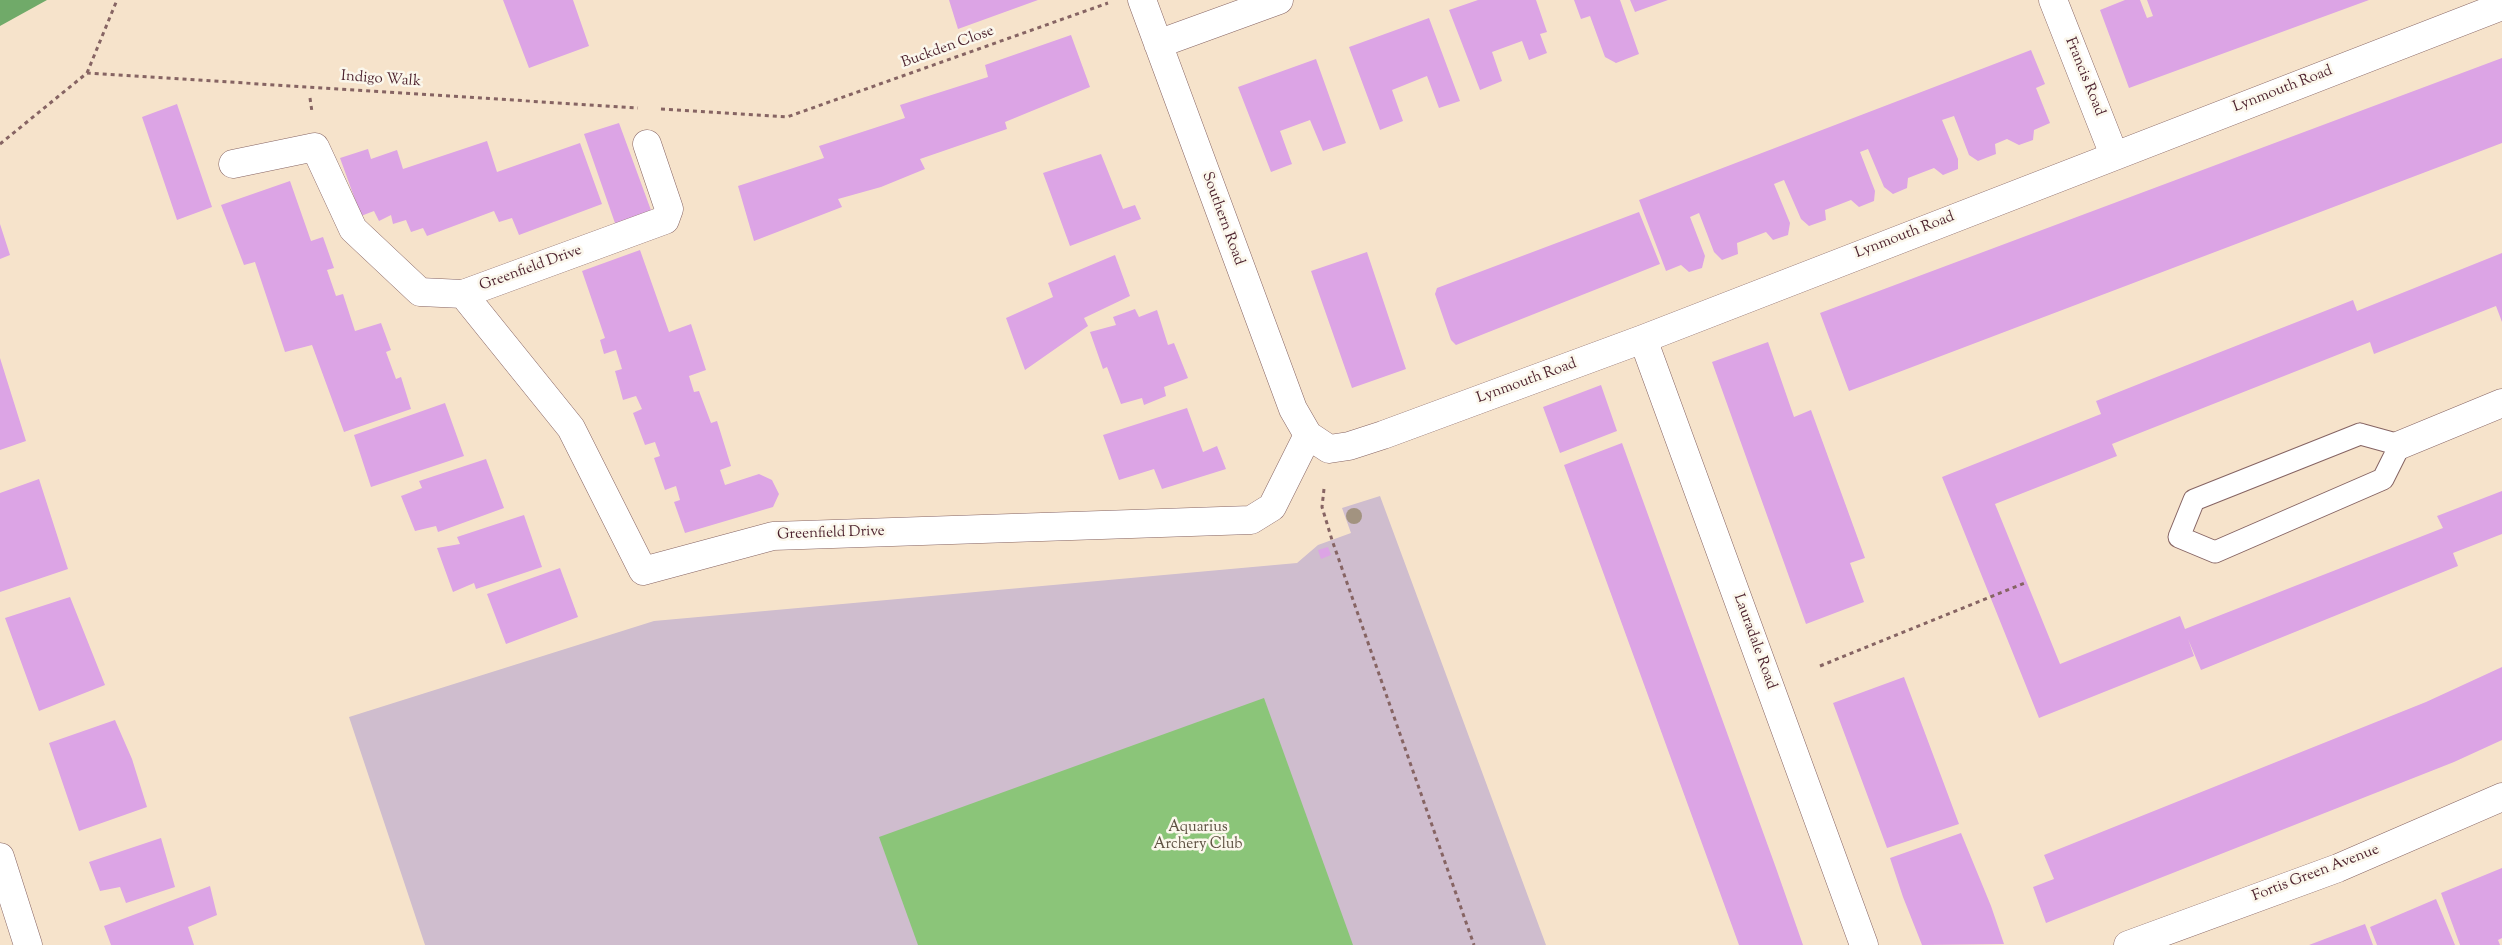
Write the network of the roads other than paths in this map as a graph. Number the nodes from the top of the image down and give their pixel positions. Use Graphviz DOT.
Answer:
graph roads {
  1 [pos="1142,0"];
  2 [pos="1279,0"];
  3 [pos="2053,0"];
  4 [pos="2502,6"];
  5 [pos="1158,44"];
  6 [pos="647,144"];
  7 [pos="2114,155"];
  8 [pos="233,164"];
  9 [pos="463,294"];
  10 [pos="1643,339"];
  11 [pos="2502,403"];
  12 [pos="1318,442"];
  13 [pos="2400,445"];
  14 [pos="2502,797"];
  15 [pos="0,858"];
  16 [pos="28,945"];
  17 [pos="1864,945"];
  18 [pos="2128,945"];
  1 -- 5 [label="street, Southern Road"];
  2 -- 5 [label="street"];
  3 -- 7 [label="street, Francis Road"];
  4 -- 7 [label="street, Lynmouth Road"];
  5 -- 12 [label="street, Southern Road"];
  6 -- 9 [label="street, Greenfield Drive"];
  7 -- 10 [label="street, Lynmouth Road"];
  8 -- 9 [label="street, Greenfield Drive"];
  9 -- 12 [label="street, Greenfield Drive"];
  10 -- 12 [label="street, Lynmouth Road"];
  10 -- 17 [label="street, Lauradale Road"];
  11 -- 13 [label="street"];
  13 -- 13 [label="lane"];
  14 -- 18 [label="street, Fortis Green Avenue"];
  15 -- 16 [label="street"];
}
